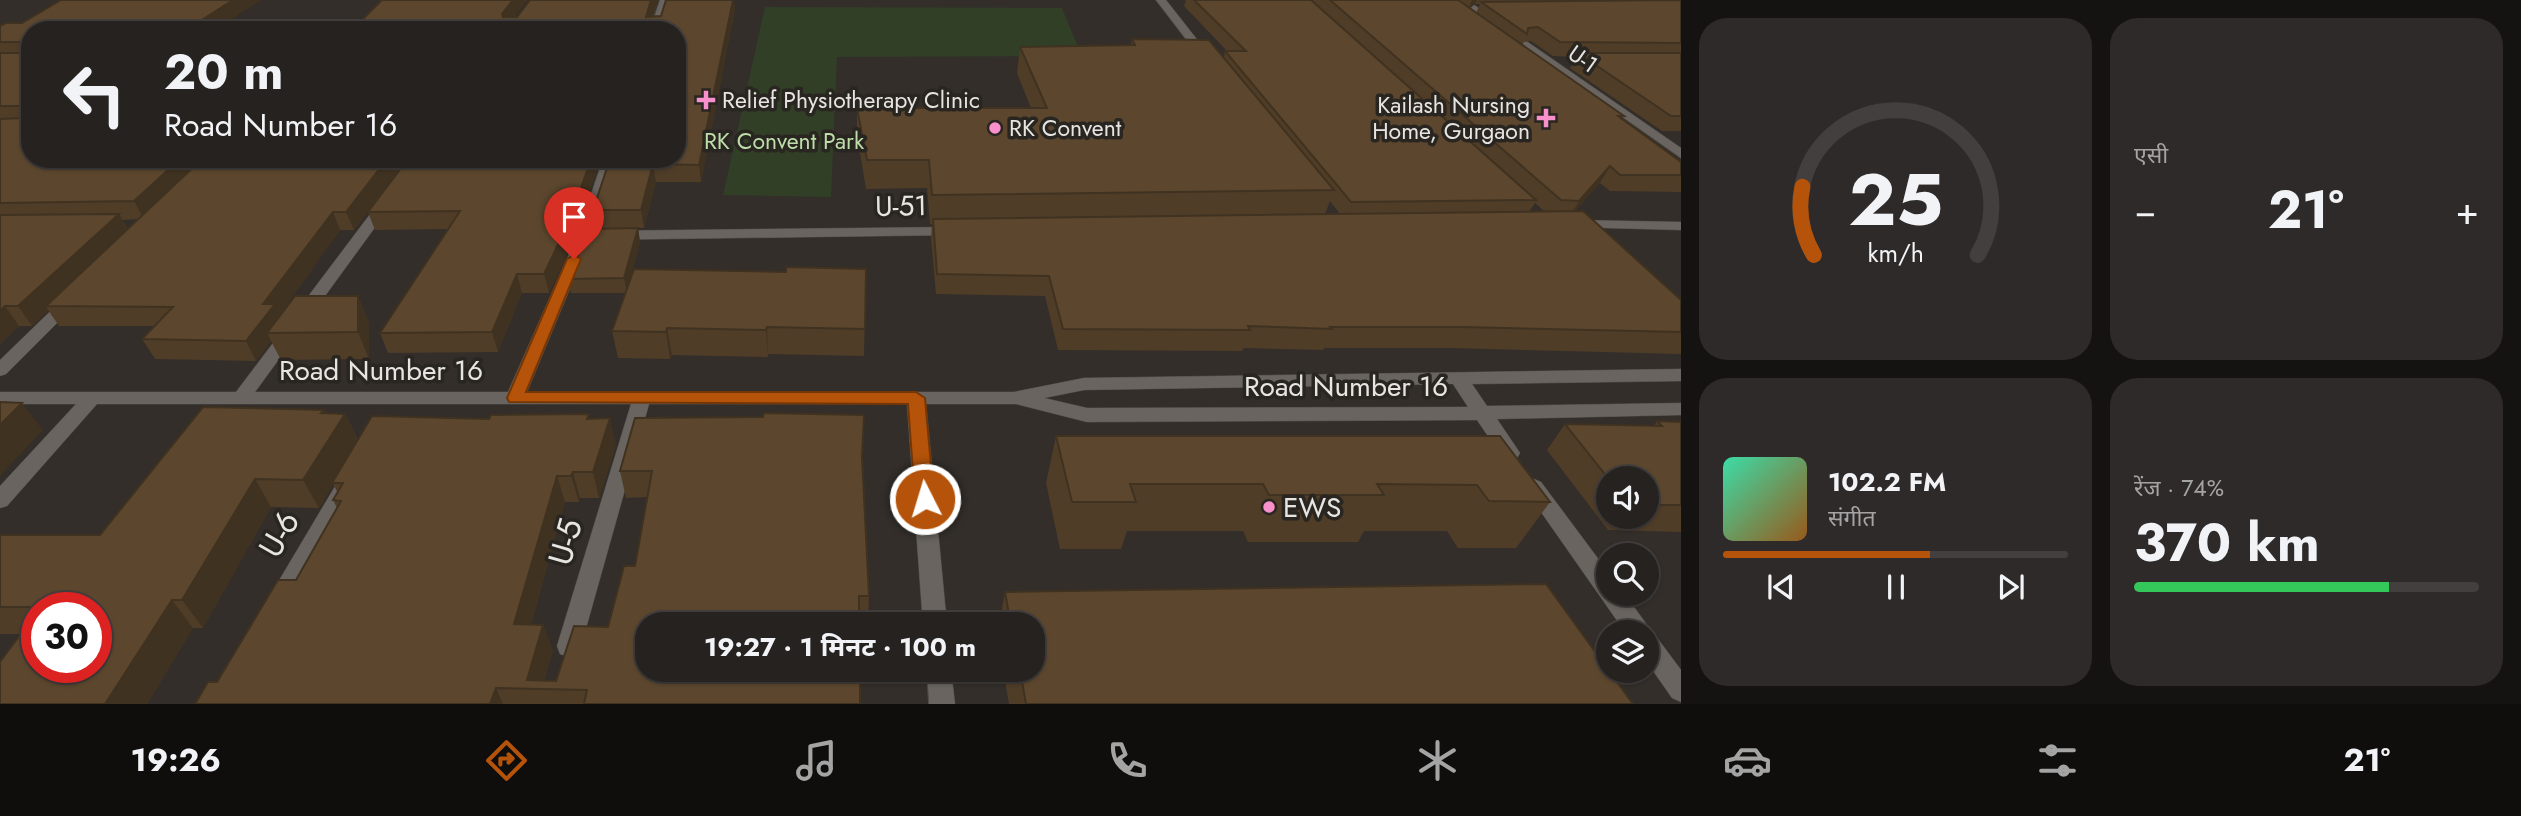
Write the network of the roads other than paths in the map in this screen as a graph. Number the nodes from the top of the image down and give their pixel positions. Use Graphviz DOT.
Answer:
graph roads {
  1 [pos="665,0"];
  2 [pos="1161,0"];
  3 [pos="1455,2"];
  4 [pos="1489,9"];
  5 [pos="1475,10"];
  6 [pos="658,21"];
  7 [pos="1530,62"];
  8 [pos="1551,62"];
  9 [pos="1577,62"];
  10 [pos="1212,65"];
  11 [pos="1582,101"];
  12 [pos="1624,131"];
  13 [pos="1663,141"];
  14 [pos="1681,141"];
  15 [pos="1681,154"];
  16 [pos="607,168"];
  17 [pos="393,192"];
  18 [pos="1559,224"];
  19 [pos="1681,226"];
  20 [pos="975,231"];
  21 [pos="583,236"];
  22 [pos="78,293"];
  23 [pos="0,370"];
  24 [pos="1681,375"];
  25 [pos="1458,378"];
  26 [pos="0,398"];
  27 [pos="92,398"];
  28 [pos="241,398"];
  29 [pos="396,398"];
  30 [pos="515,398"];
  31 [pos="642,398"];
  32 [pos="916,398"];
  33 [pos="1014,398"];
  34 [pos="1681,408"];
  35 [pos="1481,413"];
  36 [pos="383,422"];
  37 [pos="356,469"];
  38 [pos="0,500"];
  39 [pos="1596,572"];
  40 [pos="934,612"];
  41 [pos="267,622"];
  42 [pos="1659,660"];
  43 [pos="564,664"];
  44 [pos="940,682"];
  45 [pos="1681,690"];
  46 [pos="942,704"];
  1 -- 6 [label="street"];
  2 -- 10 [label="street"];
  3 -- 5 [label="street, U-1"];
  3 -- 7 [label="street, U-1"];
  4 -- 5 [label="street"];
  5 -- 8 [label="street, U-1"];
  7 -- 8 [label="street"];
  7 -- 11 [label="street, U-1"];
  8 -- 9 [label="street"];
  8 -- 13 [label="street, U-1"];
  12 -- 13 [label="street"];
  13 -- 14 [label="street"];
  13 -- 15 [label="street, U-1"];
  16 -- 21 [label="street"];
  17 -- 28 [label="street"];
  18 -- 19 [label="street"];
  20 -- 21 [label="street, U-51"];
  21 -- 30 [label="street"];
  22 -- 23 [label="street"];
  24 -- 25 [label="street, Road Number 16"];
  25 -- 33 [label="street, Road Number 16"];
  25 -- 35 [label="street"];
  26 -- 27 [label="street, Road Number 16"];
  27 -- 28 [label="street, Road Number 16"];
  27 -- 38 [label="street"];
  28 -- 29 [label="street, Road Number 16"];
  29 -- 30 [label="street, Road Number 16"];
  29 -- 36 [label="street"];
  30 -- 31 [label="street, Road Number 16"];
  31 -- 32 [label="street, Road Number 16"];
  31 -- 43 [label="street, U-5"];
  32 -- 33 [label="street, Road Number 16"];
  32 -- 40 [label="street"];
  33 -- 35 [label="street, Road Number 16"];
  34 -- 35 [label="street, Road Number 16"];
  35 -- 39 [label="street"];
  37 -- 41 [label="street, U-6"];
  42 -- 45 [label="street"];
  44 -- 46 [label="street"];
}
